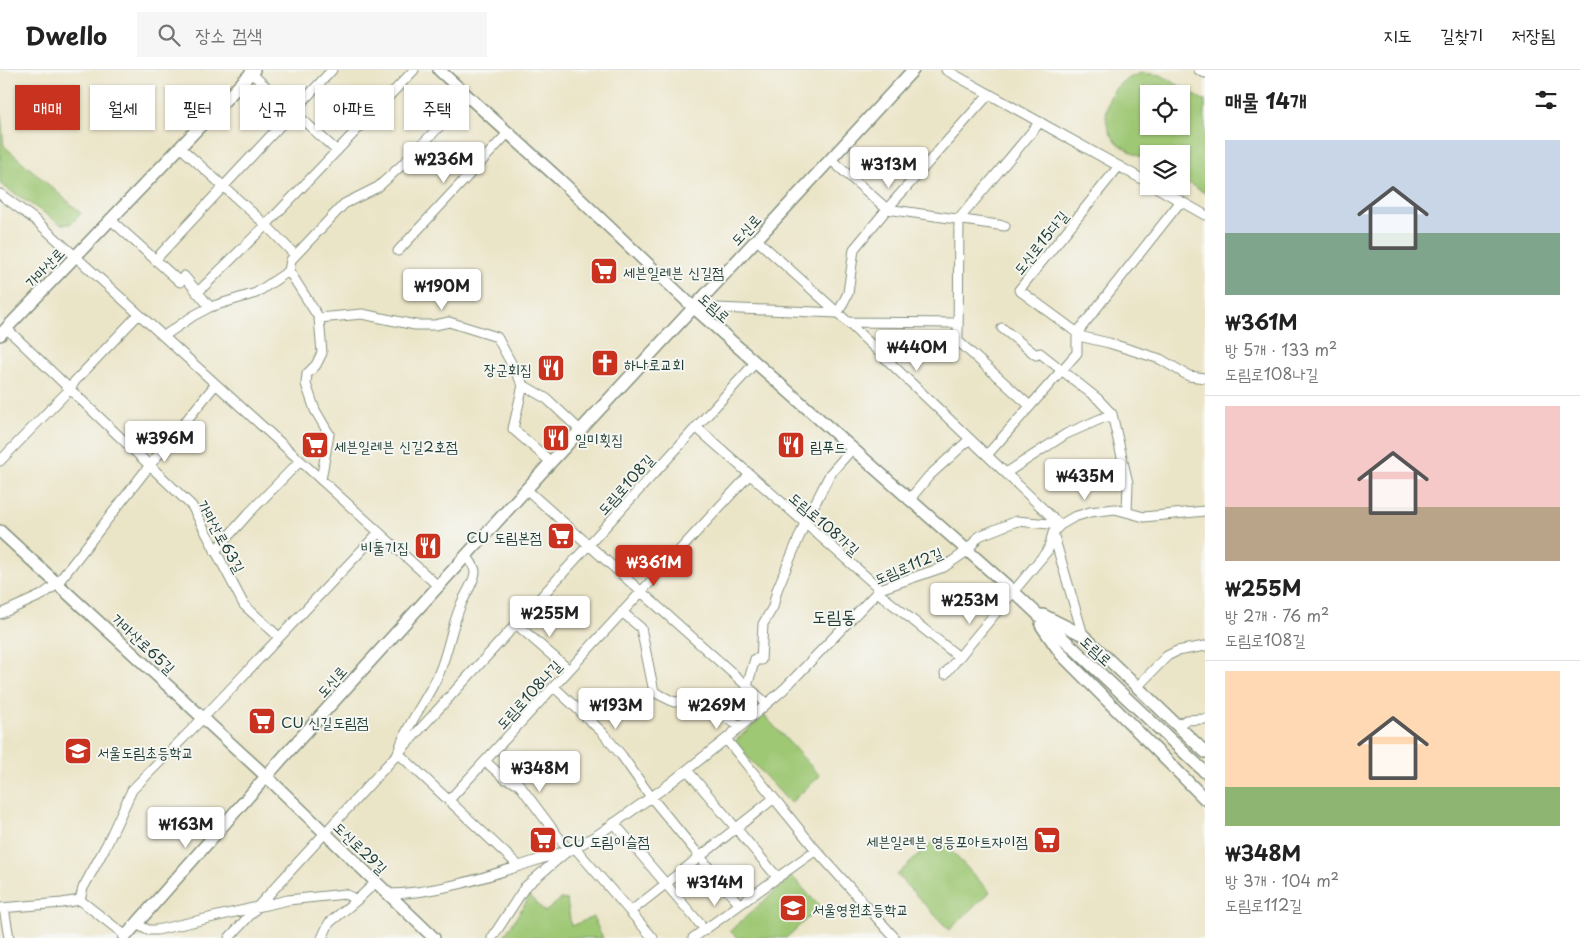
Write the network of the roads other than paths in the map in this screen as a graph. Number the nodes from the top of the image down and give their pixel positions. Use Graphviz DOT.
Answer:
graph roads {
  1 [pos="332,70"];
  2 [pos="414,70"];
  3 [pos="439,70"];
  4 [pos="913,70"];
  5 [pos="946,70"];
  6 [pos="1199,70"];
  7 [pos="252,71"];
  8 [pos="1205,73"];
  9 [pos="267,85"];
  10 [pos="456,85"];
  11 [pos="989,94"];
  12 [pos="469,97"];
  13 [pos="305,99"];
  14 [pos="305,121"];
  15 [pos="1040,122"];
  16 [pos="276,130"];
  17 [pos="435,130"];
  18 [pos="508,133"];
  19 [pos="180,147"];
  20 [pos="337,151"];
  21 [pos="830,159"];
  22 [pos="1119,166"];
  23 [pos="1140,178"];
  24 [pos="224,186"];
  25 [pos="0,194"];
  26 [pos="1170,195"];
  27 [pos="1181,201"];
  28 [pos="887,209"];
  29 [pos="1205,215"];
  30 [pos="110,220"];
  31 [pos="959,220"];
  32 [pos="266,225"];
  33 [pos="1005,226"];
  34 [pos="756,240"];
  35 [pos="398,251"];
  36 [pos="295,254"];
  37 [pos="75,256"];
  38 [pos="156,260"];
  39 [pos="288,272"];
  40 [pos="197,293"];
  41 [pos="210,307"];
  42 [pos="693,307"];
  43 [pos="838,313"];
  44 [pos="139,314"];
  45 [pos="319,318"];
  46 [pos="848,322"];
  47 [pos="958,323"];
  48 [pos="1002,328"];
  49 [pos="3,331"];
  50 [pos="1078,333"];
  51 [pos="164,336"];
  52 [pos="755,363"];
  53 [pos="1062,370"];
  54 [pos="1205,378"];
  55 [pos="216,384"];
  56 [pos="523,385"];
  57 [pos="70,389"];
  58 [pos="1030,406"];
  59 [pos="1112,414"];
  60 [pos="696,427"];
  61 [pos="580,430"];
  62 [pos="970,439"];
  63 [pos="852,449"];
  64 [pos="987,455"];
  65 [pos="300,460"];
  66 [pos="0,462"];
  67 [pos="551,462"];
  68 [pos="150,464"];
  69 [pos="1006,473"];
  70 [pos="749,474"];
  71 [pos="321,480"];
  72 [pos="526,490"];
  73 [pos="909,500"];
  74 [pos="1205,511"];
  75 [pos="1127,512"];
  76 [pos="805,523"];
  77 [pos="1060,525"];
  78 [pos="0,531"];
  79 [pos="379,532"];
  80 [pos="1053,533"];
  81 [pos="588,545"];
  82 [pos="215,550"];
  83 [pos="968,551"];
  84 [pos="466,555"];
  85 [pos="57,584"];
  86 [pos="438,586"];
  87 [pos="880,588"];
  88 [pos="641,592"];
  89 [pos="1013,592"];
  90 [pos="1030,609"];
  91 [pos="622,612"];
  92 [pos="0,614"];
  93 [pos="516,624"];
  94 [pos="1083,635"];
  95 [pos="279,637"];
  96 [pos="1205,646"];
  97 [pos="959,658"];
  98 [pos="569,670"];
  99 [pos="945,674"];
  100 [pos="746,686"];
  101 [pos="1138,686"];
  102 [pos="554,687"];
  103 [pos="766,703"];
  104 [pos="203,718"];
  105 [pos="1205,719"];
  106 [pos="1178,725"];
  107 [pos="740,726"];
  108 [pos="726,739"];
  109 [pos="398,752"];
  110 [pos="1205,752"];
  111 [pos="485,761"];
  112 [pos="687,770"];
  113 [pos="1205,772"];
  114 [pos="267,777"];
  115 [pos="651,797"];
  116 [pos="773,799"];
  117 [pos="1205,799"];
  118 [pos="449,800"];
  119 [pos="614,823"];
  120 [pos="736,828"];
  121 [pos="325,833"];
  122 [pos="816,850"];
  123 [pos="570,851"];
  124 [pos="700,857"];
  125 [pos="519,866"];
  126 [pos="778,878"];
  127 [pos="376,882"];
  128 [pos="666,884"];
  129 [pos="387,894"];
  130 [pos="80,900"];
  131 [pos="357,900"];
  132 [pos="739,904"];
  133 [pos="257,907"];
  134 [pos="2,908"];
  135 [pos="630,912"];
  136 [pos="136,924"];
  137 [pos="700,924"];
  138 [pos="125,937"];
  139 [pos="9,938"];
  140 [pos="229,938"];
  141 [pos="322,938"];
  142 [pos="434,938"];
  143 [pos="492,938"];
  144 [pos="653,938"];
  145 [pos="693,938"];
  146 [pos="895,938"];
  1 -- 13 [label="street"];
  2 -- 20 [label="street"];
  3 -- 10 [label="main road, 도림로"];
  4 -- 21 [label="main road, 도신로"];
  5 -- 11 [label="street"];
  6 -- 8 [label="street"];
  7 -- 9 [label="street, 가마산로"];
  7 -- 19 [label="main road, 가마산로"];
  11 -- 15 [label="street"];
  11 -- 28 [label="street"];
  12 -- 18 [label="main road, 도림로"];
  14 -- 20 [label="street, 가마산로"];
  15 -- 22 [label="street"];
  15 -- 31 [label="street"];
  16 -- 24 [label="street"];
  17 -- 36 [label="street"];
  18 -- 35 [label="street"];
  18 -- 42 [label="main road, 도림로"];
  19 -- 24 [label="street"];
  19 -- 30 [label="main road, 가마산로"];
  20 -- 32 [label="street"];
  21 -- 28 [label="street"];
  21 -- 34 [label="main road, 도신로"];
  22 -- 23 [label="street"];
  22 -- 50 [label="street, 도신로15다길"];
  24 -- 32 [label="street"];
  24 -- 38 [label="street"];
  25 -- 37 [label="street"];
  26 -- 27 [label="street"];
  27 -- 29 [label="street"];
  27 -- 50 [label="street"];
  28 -- 31 [label="street"];
  28 -- 43 [label="street"];
  30 -- 37 [label="main road, 가마산로"];
  30 -- 38 [label="street"];
  31 -- 33 [label="street"];
  31 -- 47 [label="street"];
  32 -- 36 [label="street"];
  32 -- 40 [label="street"];
  34 -- 42 [label="main road, 도신로"];
  34 -- 43 [label="street"];
  36 -- 39 [label="street"];
  37 -- 44 [label="street"];
  37 -- 49 [label="main road, 가마산로"];
  38 -- 40 [label="street"];
  39 -- 41 [label="street"];
  39 -- 45 [label="street"];
  40 -- 41 [label="street"];
  41 -- 51 [label="street"];
  42 -- 43 [label="street"];
  42 -- 52 [label="main road, 도림로"];
  42 -- 61 [label="main road, 도신로"];
  43 -- 46 [label="street"];
  44 -- 51 [label="street"];
  44 -- 57 [label="street"];
  45 -- 56 [label="street"];
  45 -- 71 [label="street"];
  46 -- 47 [label="street"];
  46 -- 62 [label="street"];
  47 -- 58 [label="street"];
  48 -- 53 [label="street"];
  49 -- 57 [label="street, 가마산로63길"];
  50 -- 53 [label="street"];
  50 -- 54 [label="street, 도신로15다길"];
  51 -- 55 [label="street"];
  52 -- 60 [label="street, 도림로108길"];
  52 -- 63 [label="main road, 도림로"];
  53 -- 58 [label="street"];
  53 -- 59 [label="street"];
  55 -- 65 [label="street"];
  55 -- 68 [label="street"];
  56 -- 61 [label="street"];
  56 -- 67 [label="street"];
  57 -- 66 [label="street"];
  57 -- 68 [label="street, 가마산로63길"];
  58 -- 64 [label="street"];
  59 -- 69 [label="street"];
  59 -- 75 [label="street"];
  60 -- 70 [label="street, 도림로108가길"];
  60 -- 81 [label="street, 도림로108길"];
  61 -- 67 [label="main road, 도신로"];
  62 -- 64 [label="street"];
  62 -- 73 [label="street"];
  63 -- 73 [label="main road, 도림로"];
  63 -- 76 [label="street"];
  64 -- 69 [label="street"];
  65 -- 71 [label="street"];
  65 -- 82 [label="street"];
  67 -- 72 [label="main road, 도신로"];
  68 -- 82 [label="street, 가마산로63길"];
  68 -- 85 [label="street"];
  69 -- 77 [label="street"];
  70 -- 76 [label="street, 도림로108가길"];
  70 -- 88 [label="street, 도림로108나길"];
  71 -- 79 [label="street"];
  72 -- 81 [label="street"];
  72 -- 84 [label="main road, 도신로"];
  73 -- 83 [label="main road, 도림로"];
  74 -- 75 [label="street"];
  75 -- 77 [label="street"];
  76 -- 87 [label="street, 도림로108가길"];
  76 -- 100 [label="street"];
  77 -- 80 [label="street"];
  77 -- 83 [label="street"];
  78 -- 85 [label="main road, 가마산로65길"];
  79 -- 86 [label="street"];
  79 -- 95 [label="street"];
  80 -- 89 [label="street"];
  80 -- 94 [label="street"];
  81 -- 88 [label="street"];
  81 -- 93 [label="street, 도림로108길"];
  82 -- 95 [label="street, 가마산로63길"];
  83 -- 87 [label="street, 도림로112길"];
  83 -- 89 [label="main road, 도림로"];
  84 -- 86 [label="main road, 도신로"];
  84 -- 109 [label="street"];
  85 -- 92 [label="street"];
  85 -- 104 [label="main road, 가마산로65길"];
  86 -- 114 [label="main road, 도신로"];
  87 -- 97 [label="street, 도림로108가길"];
  87 -- 103 [label="street, 도림로112길"];
  88 -- 91 [label="street, 도림로108나길"];
  88 -- 100 [label="street"];
  89 -- 90 [label="main road, 도림로"];
  89 -- 97 [label="street"];
  90 -- 94 [label="main road"];
  90 -- 113 [label="main road, 도림로"];
  90 -- 117 [label="main road"];
  91 -- 98 [label="street, 도림로108나길"];
  91 -- 107 [label="street"];
  93 -- 98 [label="street"];
  93 -- 109 [label="street, 도림로108길"];
  94 -- 101 [label="main road"];
  95 -- 104 [label="street"];
  96 -- 101 [label="street"];
  97 -- 99 [label="street"];
  98 -- 102 [label="street, 도림로108나길"];
  100 -- 103 [label="street"];
  101 -- 106 [label="main road"];
  102 -- 111 [label="street, 도림로108나길"];
  102 -- 115 [label="street"];
  103 -- 107 [label="street, 도림로112길"];
  104 -- 114 [label="main road, 가마산로65길"];
  104 -- 130 [label="street"];
  105 -- 106 [label="street"];
  106 -- 110 [label="main road"];
  107 -- 108 [label="street, 도림로112길"];
  108 -- 112 [label="street, 도림로112길"];
  108 -- 116 [label="street"];
  109 -- 118 [label="street"];
  109 -- 121 [label="street, 도림로108길"];
  111 -- 118 [label="street, 도림로108나길"];
  111 -- 123 [label="street"];
  112 -- 115 [label="street, 도림로112길"];
  112 -- 120 [label="street"];
  114 -- 121 [label="main road, 도신로29길"];
  114 -- 136 [label="main road, 도신로"];
  115 -- 119 [label="street, 도림로112길"];
  115 -- 124 [label="street"];
  116 -- 120 [label="street"];
  116 -- 122 [label="street"];
  118 -- 125 [label="street"];
  119 -- 123 [label="street, 도림로112길"];
  119 -- 128 [label="street"];
  120 -- 124 [label="street"];
  120 -- 126 [label="street"];
  121 -- 127 [label="main road, 도신로29길"];
  121 -- 133 [label="street, 도림로108길"];
  122 -- 126 [label="street"];
  122 -- 146 [label="street"];
  123 -- 125 [label="street"];
  123 -- 135 [label="street"];
  123 -- 143 [label="street, 도림로112길"];
  124 -- 128 [label="street"];
  124 -- 132 [label="street"];
  125 -- 129 [label="street"];
  126 -- 132 [label="street"];
  127 -- 129 [label="main road, 도신로29길"];
  127 -- 131 [label="street"];
  128 -- 135 [label="street"];
  128 -- 137 [label="street"];
  129 -- 142 [label="main road, 도신로29길"];
  130 -- 134 [label="street"];
  130 -- 138 [label="street"];
  131 -- 133 [label="street"];
  131 -- 141 [label="street"];
  132 -- 145 [label="street"];
  133 -- 136 [label="street"];
  133 -- 140 [label="street, 도림로108길"];
  134 -- 139 [label="street"];
  135 -- 144 [label="street"];
  136 -- 138 [label="main road, 도신로"];
}
